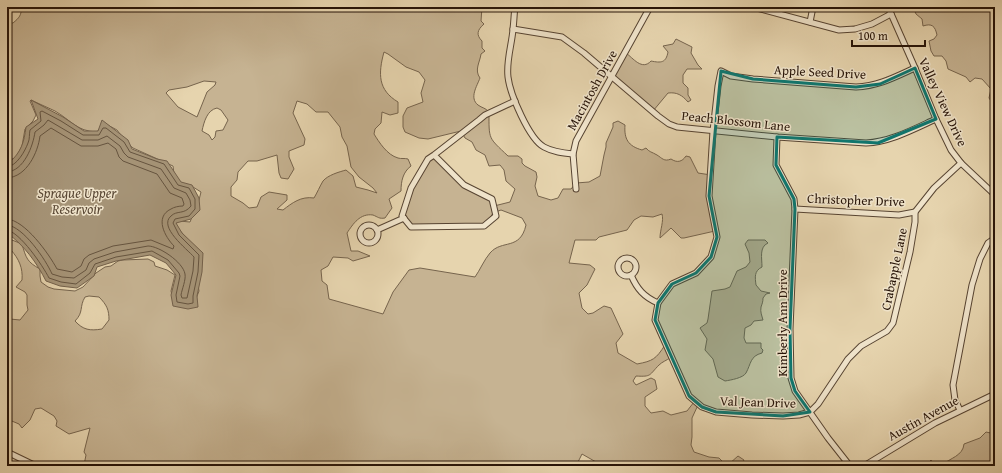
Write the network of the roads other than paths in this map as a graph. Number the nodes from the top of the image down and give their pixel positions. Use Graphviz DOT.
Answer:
graph roads {
  1 [pos="514,7"];
  2 [pos="650,7"];
  3 [pos="753,7"];
  4 [pos="813,7"];
  5 [pos="888,7"];
  6 [pos="891,14"];
  7 [pos="810,22"];
  8 [pos="514,29"];
  9 [pos="915,68"];
  10 [pos="612,77"];
  11 [pos="515,101"];
  12 [pos="936,119"];
  13 [pos="713,131"];
  14 [pos="777,137"];
  15 [pos="573,154"];
  16 [pos="434,155"];
  17 [pos="961,163"];
  18 [pos="576,189"];
  19 [pos="995,196"];
  20 [pos="796,209"];
  21 [pos="915,212"];
  22 [pos="404,218"];
  23 [pos="377,230"];
  24 [pos="995,238"];
  25 [pos="631,275"];
  26 [pos="658,303"];
  27 [pos="995,394"];
  28 [pos="960,410"];
  29 [pos="810,412"];
  30 [pos="7,452"];
  31 [pos="36,466"];
  32 [pos="850,466"];
  33 [pos="864,466"];
  1 -- 8 [label="street"];
  2 -- 10 [label="street, Macintosh Drive"];
  3 -- 7 [label="street"];
  4 -- 7 [label="street"];
  5 -- 6 [label="street, Valley View Drive"];
  6 -- 7 [label="street"];
  6 -- 9 [label="street, Valley View Drive"];
  8 -- 10 [label="street, Peach Blossom Lane"];
  8 -- 11 [label="street"];
  9 -- 12 [label="street, Valley View Drive"];
  9 -- 13 [label="street, Apple Seed Drive"];
  10 -- 13 [label="street, Peach Blossom Lane"];
  10 -- 15 [label="street, Macintosh Drive"];
  11 -- 15 [label="street"];
  11 -- 16 [label="street"];
  12 -- 14 [label="street, Peach Blossom Lane"];
  12 -- 17 [label="street, Valley View Drive"];
  13 -- 14 [label="street, Peach Blossom Lane"];
  13 -- 26 [label="street"];
  14 -- 20 [label="street"];
  15 -- 18 [label="street, Macintosh Drive"];
  16 -- 22 [label="street"];
  16 -- 22 [label="street"];
  17 -- 19 [label="street, Valley View Drive"];
  17 -- 21 [label="street, Crabapple Lane"];
  20 -- 21 [label="street, Christopher Drive"];
  20 -- 29 [label="street, Kimberly Ann Drive"];
  21 -- 29 [label="street, Crabapple Lane"];
  22 -- 23 [label="street"];
  24 -- 28 [label="street"];
  25 -- 26 [label="street"];
  26 -- 29 [label="street, Val Jean Drive"];
  27 -- 28 [label="street, Austin Avenue"];
  28 -- 33 [label="street, Austin Avenue"];
  29 -- 32 [label="street, Kimberly Ann Drive"];
  30 -- 31 [label="street"];
}
